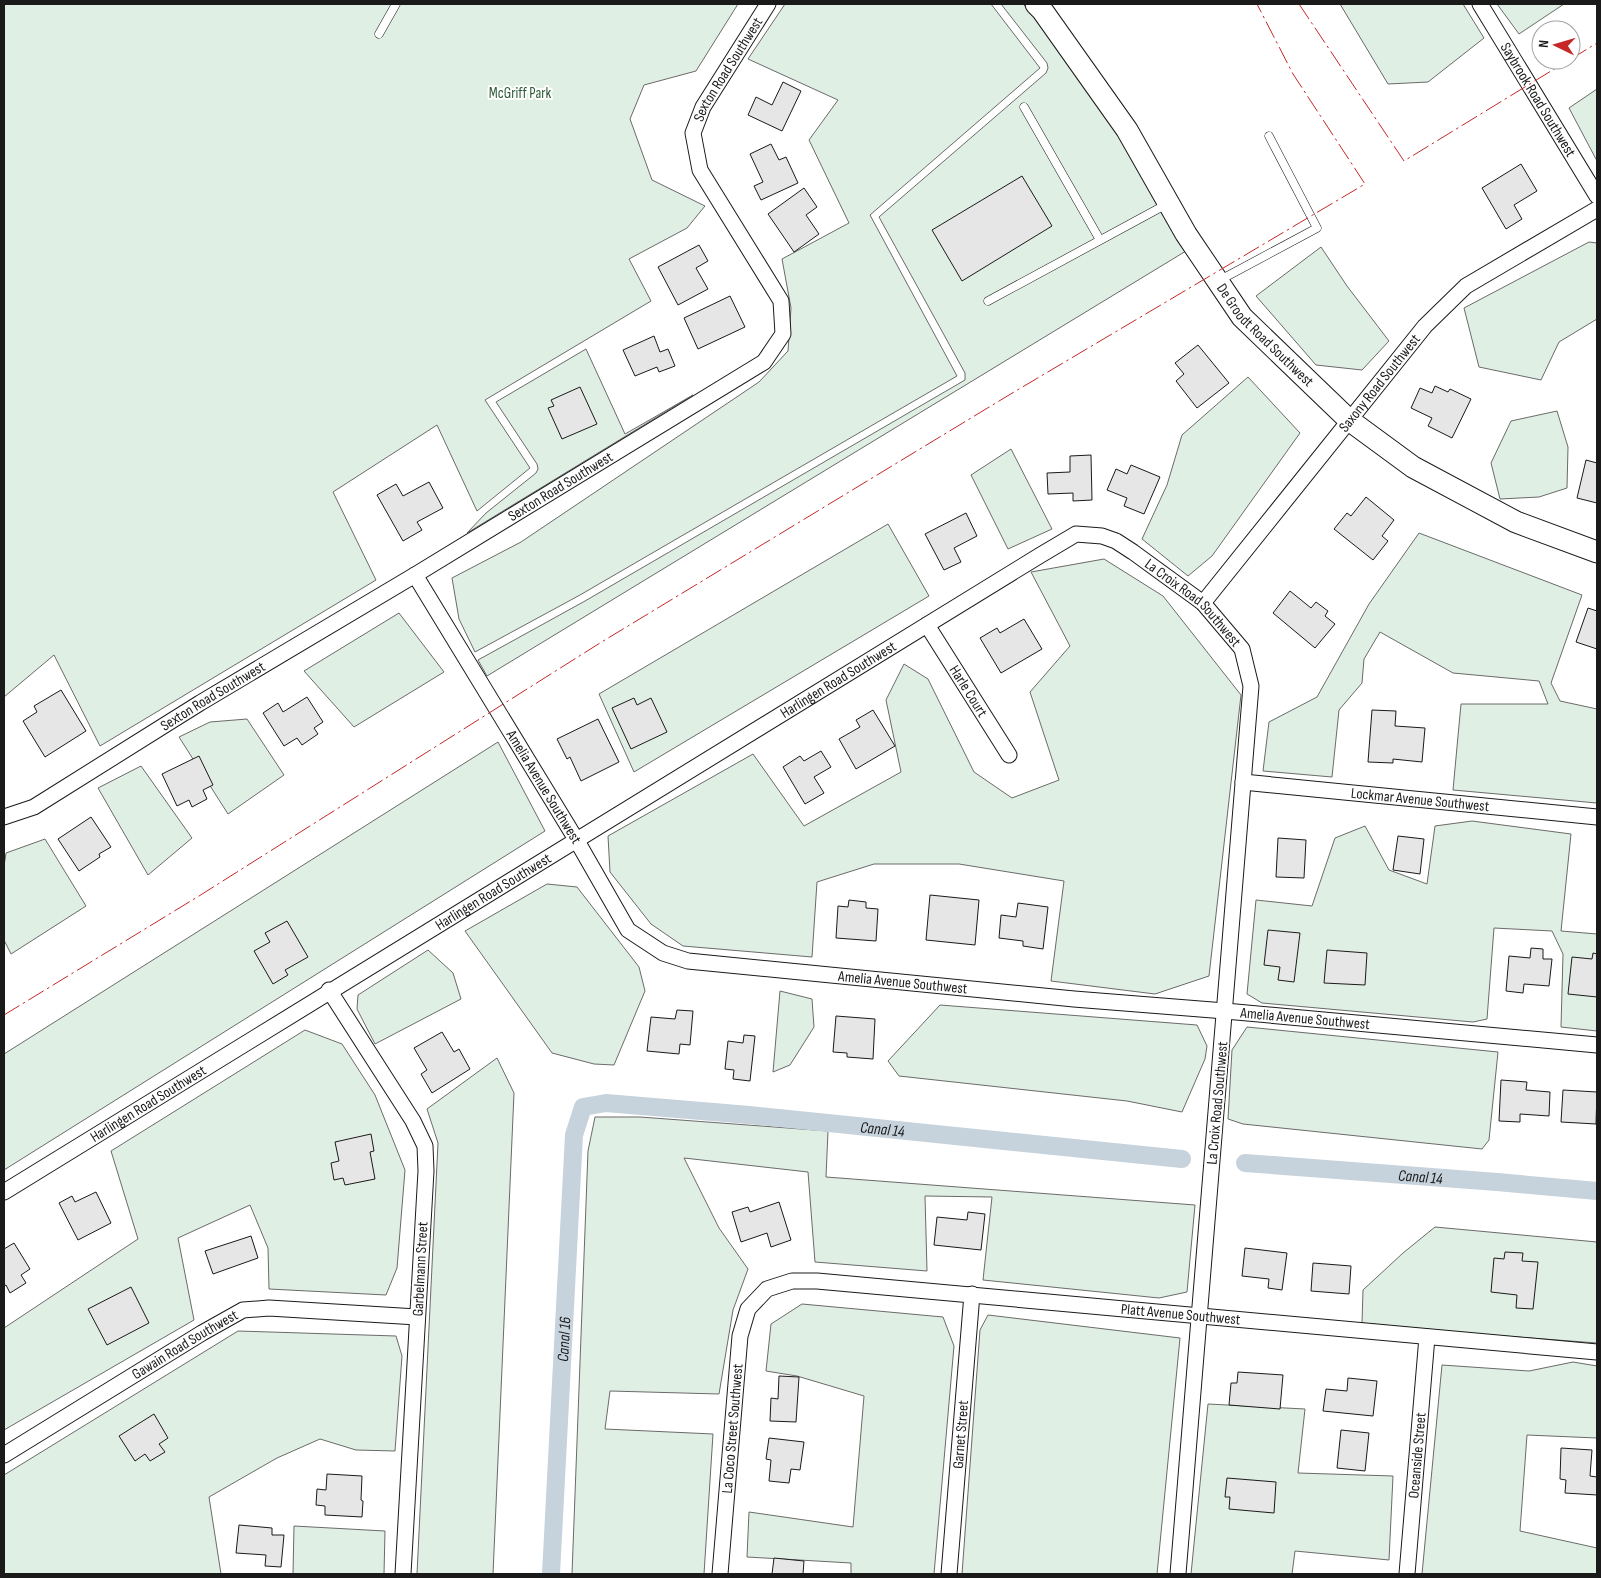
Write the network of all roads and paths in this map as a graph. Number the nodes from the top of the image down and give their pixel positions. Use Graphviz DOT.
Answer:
graph roads {
  1 [pos="396,4"];
  2 [pos="768,4"];
  3 [pos="1036,4"];
  4 [pos="1480,4"];
  5 [pos="379,34"];
  6 [pos="1024,107"];
  7 [pos="1270,136"];
  8 [pos="1597,196"];
  9 [pos="1169,203"];
  10 [pos="1597,209"];
  11 [pos="1100,240"];
  12 [pos="1218,281"];
  13 [pos="988,301"];
  14 [pos="1349,420"];
  15 [pos="1116,541"];
  16 [pos="1597,552"];
  17 [pos="415,575"];
  18 [pos="1203,603"];
  19 [pos="928,625"];
  20 [pos="1010,755"];
  21 [pos="1243,782"];
  22 [pos="4,817"];
  23 [pos="1597,817"];
  24 [pos="577,841"];
  25 [pos="329,990"];
  26 [pos="1225,1011"];
  27 [pos="1597,1045"];
  28 [pos="4,1192"];
  29 [pos="766,1289"];
  30 [pos="972,1294"];
  31 [pos="1200,1316"];
  32 [pos="417,1317"];
  33 [pos="1428,1336"];
  34 [pos="1597,1352"];
  35 [pos="4,1455"];
  36 [pos="403,1574"];
  37 [pos="720,1574"];
  38 [pos="949,1574"];
  39 [pos="1178,1574"];
  40 [pos="1407,1574"];
  1 -- 5 [label="lane"];
  2 -- 17 [label="street, Sexton Road Southwest"];
  3 -- 9 [label="street, De Groodt Road Southwest"];
  4 -- 8 [label="street, Saybrook Road Southwest"];
  6 -- 11 [label="lane"];
  7 -- 12 [label="lane"];
  9 -- 11 [label="lane"];
  9 -- 12 [label="street, De Groodt Road Southwest"];
  10 -- 14 [label="street, Saxony Road Southwest"];
  11 -- 13 [label="lane"];
  12 -- 14 [label="street, De Groodt Road Southwest"];
  14 -- 16 [label="street, De Groodt Road Southwest"];
  14 -- 18 [label="street, Saxony Road Southwest"];
  15 -- 18 [label="street, La Croix Road Southwest"];
  15 -- 19 [label="street, Harlingen Road Southwest"];
  17 -- 22 [label="street, Sexton Road Southwest"];
  17 -- 24 [label="street, Amelia Avenue Southwest"];
  18 -- 21 [label="street, La Croix Road Southwest"];
  19 -- 20 [label="street, Harle Court"];
  19 -- 24 [label="street, Harlingen Road Southwest"];
  21 -- 23 [label="street, Lockmar Avenue Southwest"];
  21 -- 26 [label="street, La Croix Road Southwest"];
  24 -- 25 [label="street, Harlingen Road Southwest"];
  24 -- 26 [label="street, Amelia Avenue Southwest"];
  25 -- 28 [label="street, Harlingen Road Southwest"];
  25 -- 32 [label="street, Garbelmann Street"];
  26 -- 27 [label="street, Amelia Avenue Southwest"];
  26 -- 31 [label="street, La Croix Road Southwest"];
  29 -- 30 [label="street, Platt Avenue Southwest"];
  29 -- 37 [label="street, La Coco Street Southwest"];
  30 -- 31 [label="street, Platt Avenue Southwest"];
  30 -- 38 [label="street, Garnet Street"];
  31 -- 33 [label="street, Platt Avenue Southwest"];
  31 -- 39 [label="street, La Croix Road Southwest"];
  32 -- 35 [label="street, Gawain Road Southwest"];
  32 -- 36 [label="street, Garbelmann Street"];
  33 -- 34 [label="street, Platt Avenue Southwest"];
  33 -- 40 [label="street, Oceanside Street"];
}
